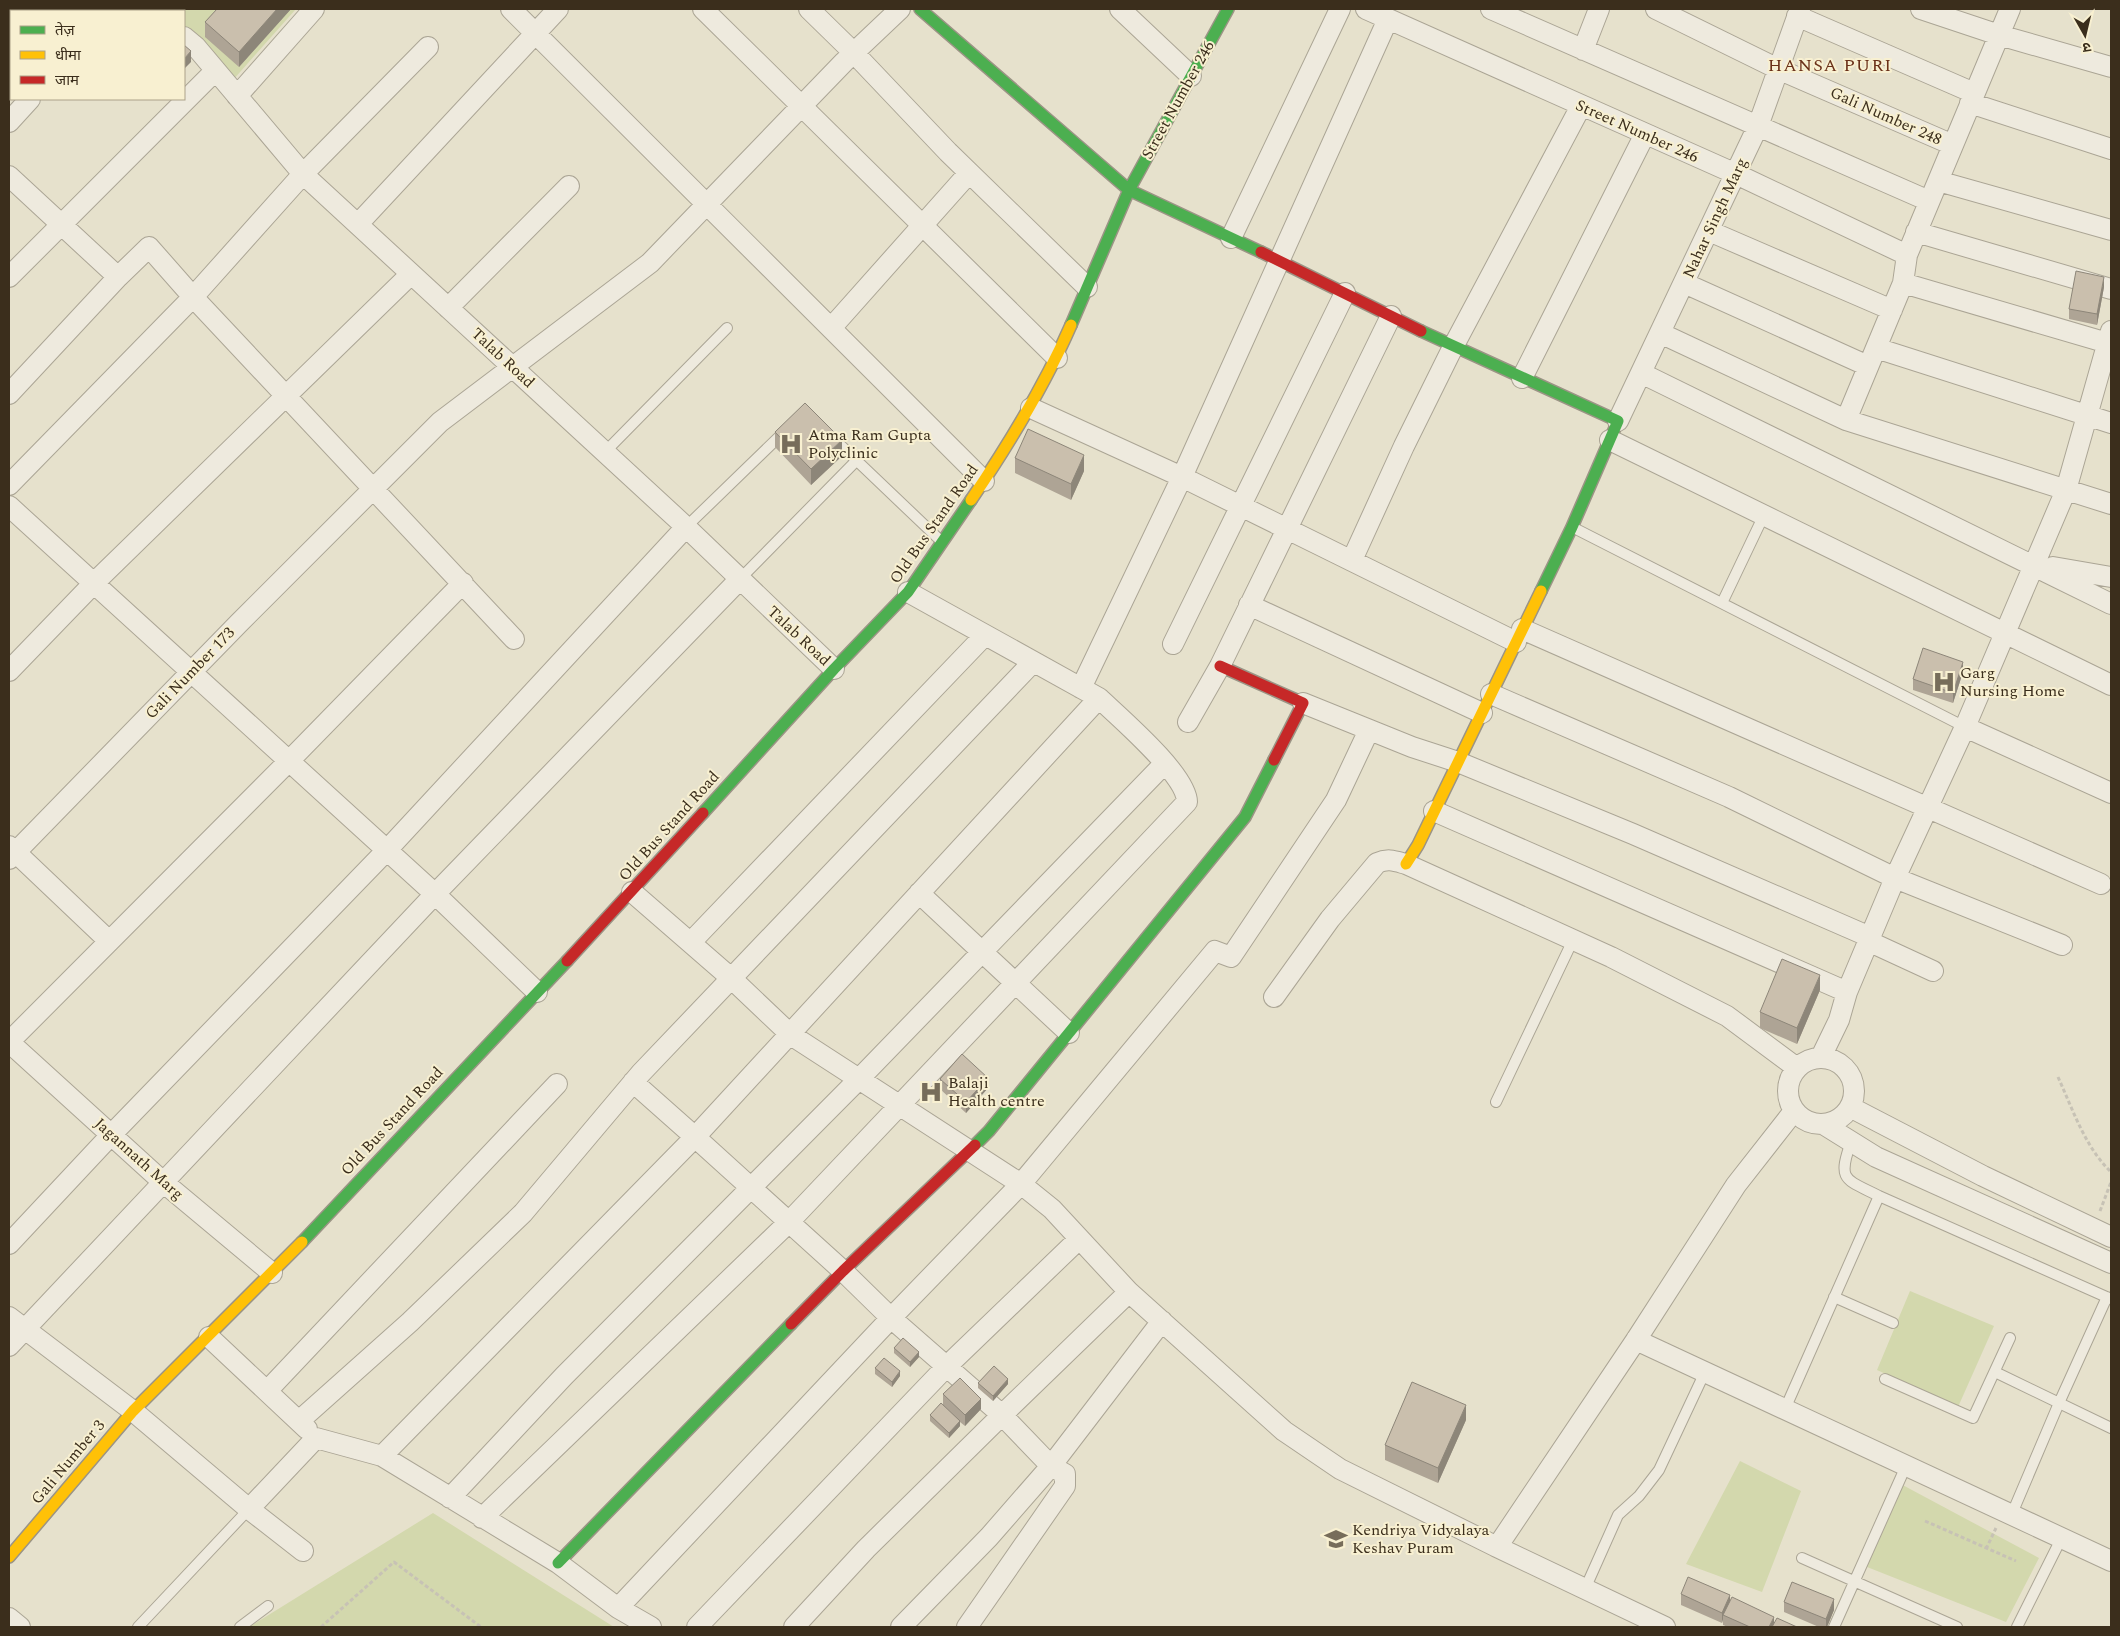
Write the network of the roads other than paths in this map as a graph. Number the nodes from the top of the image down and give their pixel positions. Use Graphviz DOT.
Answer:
graph roads {
  1 [pos="314,9"];
  2 [pos="511,9"];
  3 [pos="558,9"];
  4 [pos="703,9"];
  5 [pos="809,9"];
  6 [pos="900,9"];
  7 [pos="920,9"];
  8 [pos="1120,9"];
  9 [pos="1228,9"];
  10 [pos="1340,9"];
  11 [pos="1366,9"];
  12 [pos="1491,9"];
  13 [pos="1599,9"];
  14 [pos="1656,9"];
  15 [pos="1921,9"];
  16 [pos="2010,9"];
  17 [pos="1799,12"];
  18 [pos="1388,19"];
  19 [pos="535,33"];
  20 [pos="1999,35"];
  21 [pos="185,38"];
  22 [pos="428,47"];
  23 [pos="1583,50"];
  24 [pos="854,53"];
  25 [pos="2111,67"];
  26 [pos="1778,68"];
  27 [pos="215,71"];
  28 [pos="1192,76"];
  29 [pos="236,96"];
  30 [pos="1972,98"];
  31 [pos="29,100"];
  32 [pos="801,106"];
  33 [pos="1581,106"];
  34 [pos="9,122"];
  35 [pos="1758,126"];
  36 [pos="1645,134"];
  37 [pos="1953,145"];
  38 [pos="2111,150"];
  39 [pos="969,172"];
  40 [pos="303,174"];
  41 [pos="1736,174"];
  42 [pos="9,176"];
  43 [pos="1938,181"];
  44 [pos="569,186"];
  45 [pos="1129,190"];
  46 [pos="1929,201"];
  47 [pos="706,204"];
  48 [pos="358,224"];
  49 [pos="60,226"];
  50 [pos="922,226"];
  51 [pos="2111,230"];
  52 [pos="1709,231"];
  53 [pos="1916,232"];
  54 [pos="1231,238"];
  55 [pos="1907,255"];
  56 [pos="1280,261"];
  57 [pos="412,274"];
  58 [pos="118,277"];
  59 [pos="9,278"];
  60 [pos="1684,282"];
  61 [pos="1903,283"];
  62 [pos="1087,287"];
  63 [pos="2111,289"];
  64 [pos="1345,294"];
  65 [pos="193,297"];
  66 [pos="448,308"];
  67 [pos="1892,310"];
  68 [pos="1390,316"];
  69 [pos="727,328"];
  70 [pos="832,328"];
  71 [pos="1660,333"];
  72 [pos="2110,339"];
  73 [pos="1453,347"];
  74 [pos="1872,357"];
  75 [pos="1057,358"];
  76 [pos="512,367"];
  77 [pos="1641,373"];
  78 [pos="1522,378"];
  79 [pos="9,394"];
  80 [pos="287,396"];
  81 [pos="1031,408"];
  82 [pos="2087,416"];
  83 [pos="1846,420"];
  84 [pos="1618,421"];
  85 [pos="2111,423"];
  86 [pos="791,425"];
  87 [pos="824,430"];
  88 [pos="1610,440"];
  89 [pos="605,452"];
  90 [pos="857,460"];
  91 [pos="1182,477"];
  92 [pos="984,481"];
  93 [pos="9,485"];
  94 [pos="373,489"];
  95 [pos="2066,490"];
  96 [pos="2111,504"];
  97 [pos="1240,505"];
  98 [pos="9,506"];
  99 [pos="1763,516"];
  100 [pos="686,527"];
  101 [pos="1572,527"];
  102 [pos="1286,528"];
  103 [pos="942,542"];
  104 [pos="1352,560"];
  105 [pos="2034,564"];
  106 [pos="2111,576"];
  107 [pos="739,580"];
  108 [pos="94,583"];
  109 [pos="463,583"];
  110 [pos="908,592"];
  111 [pos="1722,603"];
  112 [pos="2111,604"];
  113 [pos="1249,605"];
  114 [pos="2005,632"];
  115 [pos="985,635"];
  116 [pos="1519,635"];
  117 [pos="514,639"];
  118 [pos="1173,644"];
  119 [pos="1033,662"];
  120 [pos="1220,666"];
  121 [pos="834,669"];
  122 [pos="9,670"];
  123 [pos="192,672"];
  124 [pos="2111,685"];
  125 [pos="1081,688"];
  126 [pos="1491,694"];
  127 [pos="1099,698"];
  128 [pos="1304,703"];
  129 [pos="1482,713"];
  130 [pos="1188,722"];
  131 [pos="1965,727"];
  132 [pos="1369,730"];
  133 [pos="289,761"];
  134 [pos="1458,762"];
  135 [pos="1165,763"];
  136 [pos="2111,793"];
  137 [pos="1928,807"];
  138 [pos="1434,811"];
  139 [pos="387,850"];
  140 [pos="11,852"];
  141 [pos="1406,864"];
  142 [pos="1895,878"];
  143 [pos="2101,884"];
  144 [pos="632,892"];
  145 [pos="919,893"];
  146 [pos="435,894"];
  147 [pos="1869,939"];
  148 [pos="1573,940"];
  149 [pos="109,941"];
  150 [pos="691,942"];
  151 [pos="2062,945"];
  152 [pos="981,951"];
  153 [pos="1932,971"];
  154 [pos="731,978"];
  155 [pos="1015,982"];
  156 [pos="537,992"];
  157 [pos="1847,992"];
  158 [pos="1274,997"];
  159 [pos="1070,1033"];
  160 [pos="791,1035"];
  161 [pos="9,1042"];
  162 [pos="1821,1057"];
  163 [pos="1797,1068"];
  164 [pos="860,1079"];
  165 [pos="633,1082"];
  166 [pos="557,1084"];
  167 [pos="1496,1102"];
  168 [pos="901,1104"];
  169 [pos="1850,1106"];
  170 [pos="1794,1111"];
  171 [pos="1823,1124"];
  172 [pos="111,1135"];
  173 [pos="694,1138"];
  174 [pos="1851,1142"];
  175 [pos="969,1150"];
  176 [pos="163,1182"];
  177 [pos="1021,1184"];
  178 [pos="750,1187"];
  179 [pos="1879,1196"];
  180 [pos="788,1223"];
  181 [pos="2111,1237"];
  182 [pos="1079,1239"];
  183 [pos="9,1244"];
  184 [pos="2111,1263"];
  185 [pos="843,1271"];
  186 [pos="272,1273"];
  187 [pos="1129,1292"];
  188 [pos="1834,1296"];
  189 [pos="2109,1298"];
  190 [pos="891,1318"];
  191 [pos="1162,1321"];
  192 [pos="1893,1323"];
  193 [pos="16,1324"];
  194 [pos="209,1337"];
  195 [pos="2010,1338"];
  196 [pos="1636,1340"];
  197 [pos="9,1346"];
  198 [pos="946,1366"];
  199 [pos="1704,1372"];
  200 [pos="1995,1372"];
  201 [pos="1885,1379"];
  202 [pos="267,1391"];
  203 [pos="2059,1403"];
  204 [pos="1785,1409"];
  205 [pos="133,1411"];
  206 [pos="1002,1415"];
  207 [pos="299,1421"];
  208 [pos="2111,1428"];
  209 [pos="316,1438"];
  210 [pos="382,1456"];
  211 [pos="1051,1466"];
  212 [pos="1906,1466"];
  213 [pos="450,1498"];
  214 [pos="249,1509"];
  215 [pos="2012,1516"];
  216 [pos="482,1518"];
  217 [pos="2061,1539"];
  218 [pos="1497,1547"];
  219 [pos="303,1551"];
  220 [pos="9,1557"];
  221 [pos="1802,1558"];
  222 [pos="2111,1561"];
  223 [pos="558,1563"];
  224 [pos="1856,1582"];
  225 [pos="1584,1589"];
  226 [pos="268,1606"];
  227 [pos="618,1608"];
  228 [pos="9,1618"];
  229 [pos="20,1627"];
  230 [pos="138,1627"];
  231 [pos="240,1627"];
  232 [pos="652,1627"];
  233 [pos="697,1627"];
  234 [pos="794,1627"];
  235 [pos="901,1627"];
  236 [pos="967,1627"];
  237 [pos="1665,1627"];
  238 [pos="1834,1627"];
  239 [pos="1957,1627"];
  240 [pos="2018,1627"];
  1 -- 29 [label="street"];
  2 -- 19 [label="street"];
  3 -- 19 [label="street"];
  4 -- 32 [label="street"];
  5 -- 24 [label="street"];
  6 -- 24 [label="street, Gali Number 173"];
  7 -- 45 [label="street"];
  8 -- 28 [label="street"];
  9 -- 28 [label="street, Street Number 246"];
  10 -- 54 [label="street"];
  11 -- 18 [label="street, Street Number 246"];
  12 -- 23 [label="street"];
  13 -- 23 [label="street"];
  14 -- 26 [label="street, Gali Number 248"];
  15 -- 20 [label="street"];
  16 -- 20 [label="street"];
  17 -- 26 [label="street, Nahar Singh Marg"];
  17 -- 30 [label="street"];
  18 -- 33 [label="street, Street Number 246"];
  18 -- 56 [label="street"];
  19 -- 47 [label="street"];
  19 -- 48 [label="street"];
  20 -- 25 [label="street"];
  20 -- 30 [label="street"];
  21 -- 27 [label="street, Talab Road"];
  22 -- 40 [label="street"];
  23 -- 35 [label="street"];
  24 -- 32 [label="street, Gali Number 173"];
  24 -- 39 [label="street"];
  26 -- 35 [label="street, Nahar Singh Marg"];
  26 -- 37 [label="street, Gali Number 248"];
  27 -- 29 [label="street, Talab Road"];
  27 -- 49 [label="street"];
  28 -- 45 [label="street, Street Number 246"];
  29 -- 40 [label="street, Talab Road"];
  30 -- 37 [label="street"];
  30 -- 38 [label="street"];
  31 -- 34 [label="street"];
  32 -- 47 [label="street, Gali Number 173"];
  32 -- 50 [label="street"];
  33 -- 36 [label="street, Street Number 246"];
  33 -- 73 [label="street"];
  35 -- 41 [label="street, Nahar Singh Marg"];
  35 -- 46 [label="street"];
  36 -- 41 [label="street, Street Number 246"];
  36 -- 78 [label="street"];
  37 -- 43 [label="street"];
  39 -- 50 [label="street"];
  39 -- 62 [label="street"];
  40 -- 48 [label="street, Talab Road"];
  40 -- 65 [label="street"];
  41 -- 52 [label="street, Nahar Singh Marg"];
  41 -- 55 [label="street, Street Number 246"];
  42 -- 49 [label="street"];
  43 -- 46 [label="street"];
  43 -- 51 [label="street"];
  44 -- 66 [label="street"];
  45 -- 54 [label="street"];
  45 -- 62 [label="street, Old Bus Stand Road"];
  46 -- 53 [label="street"];
  47 -- 70 [label="street"];
  47 -- 76 [label="street, Gali Number 173"];
  48 -- 57 [label="street, Talab Road"];
  49 -- 58 [label="street"];
  49 -- 59 [label="street"];
  50 -- 70 [label="street"];
  50 -- 75 [label="street"];
  52 -- 60 [label="street, Nahar Singh Marg"];
  52 -- 67 [label="street"];
  53 -- 55 [label="street"];
  53 -- 63 [label="street"];
  54 -- 56 [label="street"];
  55 -- 61 [label="street"];
  56 -- 64 [label="street"];
  56 -- 91 [label="street"];
  57 -- 66 [label="street, Talab Road"];
  57 -- 80 [label="street"];
  58 -- 65 [label="street"];
  58 -- 79 [label="street"];
  60 -- 71 [label="street, Nahar Singh Marg"];
  60 -- 74 [label="street"];
  61 -- 67 [label="street"];
  61 -- 72 [label="street"];
  62 -- 75 [label="street, Old Bus Stand Road"];
  64 -- 68 [label="street"];
  64 -- 97 [label="street"];
  65 -- 80 [label="street"];
  65 -- 93 [label="street"];
  66 -- 76 [label="street, Talab Road"];
  67 -- 74 [label="street"];
  68 -- 73 [label="street"];
  68 -- 102 [label="street"];
  69 -- 89 [label="lane"];
  70 -- 92 [label="street"];
  71 -- 77 [label="street, Nahar Singh Marg"];
  71 -- 83 [label="street"];
  72 -- 82 [label="street"];
  73 -- 78 [label="street"];
  73 -- 104 [label="street"];
  74 -- 82 [label="street"];
  74 -- 83 [label="street"];
  75 -- 81 [label="street, Old Bus Stand Road"];
  76 -- 89 [label="street, Talab Road"];
  76 -- 94 [label="street, Gali Number 173"];
  77 -- 84 [label="street, Nahar Singh Marg"];
  77 -- 105 [label="street"];
  78 -- 84 [label="street"];
  80 -- 94 [label="street"];
  80 -- 108 [label="street"];
  81 -- 91 [label="street"];
  81 -- 92 [label="street, Old Bus Stand Road"];
  82 -- 85 [label="street"];
  82 -- 95 [label="street"];
  83 -- 95 [label="street"];
  84 -- 88 [label="street"];
  86 -- 100 [label="lane"];
  87 -- 90 [label="lane"];
  88 -- 99 [label="street"];
  88 -- 101 [label="street"];
  89 -- 100 [label="street, Talab Road"];
  90 -- 103 [label="lane"];
  90 -- 107 [label="lane"];
  91 -- 97 [label="street"];
  91 -- 125 [label="street"];
  92 -- 103 [label="street, Old Bus Stand Road"];
  94 -- 109 [label="street"];
  94 -- 123 [label="street, Gali Number 173"];
  95 -- 96 [label="street"];
  95 -- 105 [label="street"];
  97 -- 102 [label="street"];
  97 -- 118 [label="street"];
  98 -- 108 [label="street"];
  99 -- 111 [label="lane"];
  99 -- 114 [label="street"];
  100 -- 107 [label="street, Talab Road"];
  100 -- 139 [label="street"];
  101 -- 111 [label="lane"];
  101 -- 116 [label="street"];
  102 -- 104 [label="street"];
  102 -- 113 [label="street"];
  103 -- 110 [label="street, Old Bus Stand Road"];
  104 -- 116 [label="street"];
  105 -- 106 [label="street"];
  105 -- 112 [label="street"];
  105 -- 114 [label="street"];
  107 -- 121 [label="street, Talab Road"];
  107 -- 146 [label="street"];
  108 -- 122 [label="street"];
  108 -- 123 [label="street"];
  109 -- 117 [label="street"];
  109 -- 133 [label="street"];
  110 -- 115 [label="street"];
  110 -- 121 [label="street, Old Bus Stand Road"];
  111 -- 131 [label="lane"];
  113 -- 120 [label="street"];
  113 -- 129 [label="street"];
  114 -- 124 [label="street"];
  114 -- 131 [label="street"];
  115 -- 119 [label="street"];
  115 -- 150 [label="street"];
  116 -- 126 [label="street"];
  116 -- 137 [label="street"];
  119 -- 125 [label="street"];
  119 -- 154 [label="street"];
  120 -- 128 [label="street"];
  120 -- 130 [label="street"];
  121 -- 144 [label="street, Old Bus Stand Road"];
  123 -- 133 [label="street"];
  123 -- 140 [label="street, Gali Number 173"];
  125 -- 127 [label="street"];
  126 -- 129 [label="street"];
  126 -- 142 [label="street"];
  127 -- 135 [label="street"];
  127 -- 145 [label="street"];
  128 -- 132 [label="street"];
  128 -- 159 [label="street"];
  129 -- 134 [label="street"];
  131 -- 136 [label="street"];
  131 -- 137 [label="street"];
  132 -- 134 [label="street"];
  132 -- 177 [label="street"];
  133 -- 139 [label="street"];
  133 -- 149 [label="street"];
  134 -- 138 [label="street"];
  134 -- 147 [label="street"];
  135 -- 152 [label="street"];
  135 -- 155 [label="street"];
  137 -- 142 [label="street"];
  137 -- 143 [label="street"];
  138 -- 141 [label="street"];
  138 -- 157 [label="street"];
  139 -- 146 [label="street"];
  139 -- 172 [label="street"];
  140 -- 149 [label="street"];
  141 -- 148 [label="street"];
  141 -- 158 [label="street"];
  142 -- 147 [label="street"];
  142 -- 151 [label="street"];
  144 -- 150 [label="street"];
  144 -- 156 [label="street, Old Bus Stand Road"];
  145 -- 152 [label="street"];
  145 -- 160 [label="street"];
  146 -- 156 [label="street"];
  146 -- 176 [label="street"];
  147 -- 153 [label="street"];
  147 -- 157 [label="street"];
  148 -- 163 [label="street"];
  148 -- 167 [label="lane"];
  149 -- 161 [label="street"];
  150 -- 154 [label="street"];
  152 -- 155 [label="street"];
  152 -- 164 [label="street"];
  154 -- 160 [label="street"];
  154 -- 165 [label="street"];
  155 -- 159 [label="street"];
  155 -- 168 [label="street"];
  156 -- 186 [label="street, Old Bus Stand Road"];
  157 -- 162 [label="street"];
  159 -- 175 [label="street"];
  160 -- 164 [label="street"];
  160 -- 173 [label="street"];
  161 -- 172 [label="street, Jagannath Marg"];
  162 -- 163 [label="street"];
  162 -- 169 [label="street"];
  163 -- 170 [label="street"];
  164 -- 168 [label="street"];
  164 -- 178 [label="street"];
  165 -- 173 [label="street"];
  165 -- 207 [label="street"];
  166 -- 202 [label="street"];
  168 -- 175 [label="street"];
  168 -- 180 [label="street"];
  169 -- 171 [label="street"];
  169 -- 181 [label="street"];
  170 -- 171 [label="street"];
  170 -- 196 [label="street"];
  171 -- 174 [label="street"];
  172 -- 176 [label="street, Jagannath Marg"];
  172 -- 183 [label="street"];
  173 -- 178 [label="street"];
  173 -- 210 [label="street"];
  174 -- 179 [label="lane"];
  174 -- 184 [label="street"];
  175 -- 177 [label="street"];
  175 -- 185 [label="street"];
  176 -- 186 [label="street, Jagannath Marg"];
  176 -- 193 [label="street"];
  177 -- 182 [label="street"];
  177 -- 190 [label="street"];
  178 -- 180 [label="street"];
  178 -- 213 [label="street"];
  179 -- 188 [label="lane"];
  179 -- 189 [label="lane"];
  180 -- 185 [label="street"];
  180 -- 216 [label="street"];
  182 -- 187 [label="street"];
  182 -- 198 [label="street"];
  185 -- 190 [label="street"];
  185 -- 223 [label="street"];
  186 -- 194 [label="street, Old Bus Stand Road"];
  187 -- 191 [label="street"];
  187 -- 206 [label="street"];
  188 -- 192 [label="lane"];
  188 -- 204 [label="lane"];
  189 -- 203 [label="lane"];
  190 -- 198 [label="street"];
  190 -- 227 [label="street"];
  191 -- 211 [label="street"];
  191 -- 218 [label="street"];
  193 -- 197 [label="street"];
  193 -- 205 [label="street"];
  194 -- 202 [label="street"];
  194 -- 205 [label="street, Old Bus Stand Road"];
  195 -- 200 [label="lane"];
  196 -- 199 [label="street"];
  196 -- 218 [label="street"];
  198 -- 206 [label="street"];
  198 -- 233 [label="street"];
  199 -- 204 [label="street"];
  199 -- 225 [label="lane"];
  200 -- 201 [label="lane"];
  200 -- 203 [label="lane"];
  202 -- 207 [label="street"];
  203 -- 208 [label="lane"];
  203 -- 215 [label="lane"];
  204 -- 212 [label="street"];
  205 -- 214 [label="street"];
  205 -- 220 [label="street, Gali Number 3"];
  206 -- 211 [label="street"];
  206 -- 234 [label="street"];
  207 -- 209 [label="street"];
  209 -- 210 [label="street"];
  209 -- 214 [label="street"];
  210 -- 213 [label="street"];
  211 -- 235 [label="street"];
  211 -- 236 [label="street"];
  212 -- 215 [label="street"];
  212 -- 224 [label="lane"];
  213 -- 216 [label="street"];
  214 -- 219 [label="street"];
  214 -- 230 [label="lane"];
  215 -- 217 [label="street"];
  216 -- 223 [label="street"];
  217 -- 222 [label="street"];
  217 -- 240 [label="lane"];
  218 -- 225 [label="street"];
  221 -- 224 [label="lane"];
  223 -- 227 [label="street"];
  224 -- 238 [label="lane"];
  224 -- 239 [label="lane"];
  225 -- 237 [label="street"];
  226 -- 231 [label="lane"];
  227 -- 232 [label="street"];
  228 -- 229 [label="street"];
}
